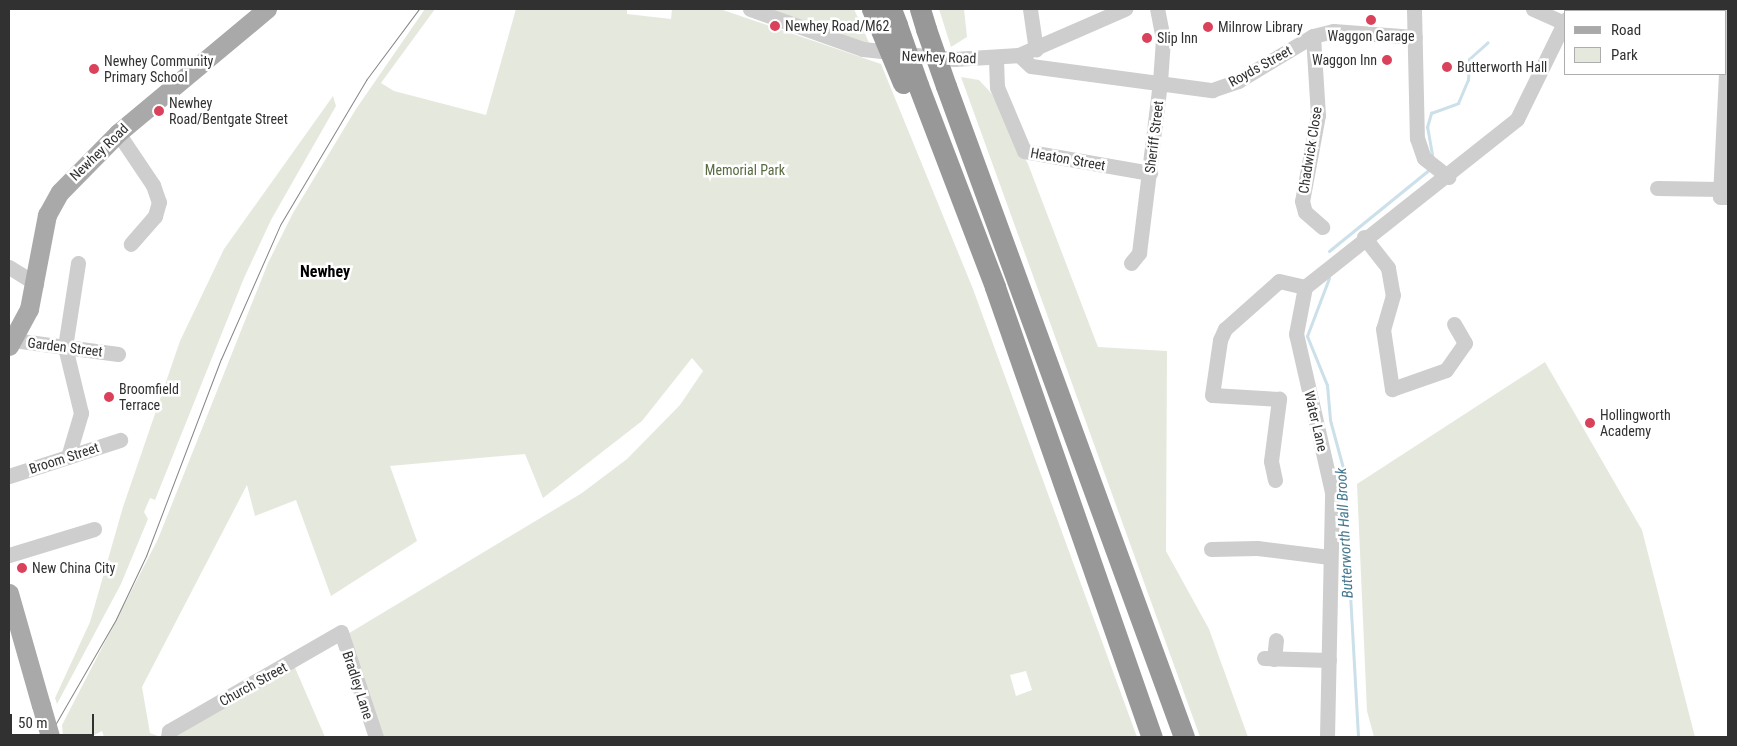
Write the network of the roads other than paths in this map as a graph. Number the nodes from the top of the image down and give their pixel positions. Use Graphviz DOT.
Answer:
graph roads {
  1 [pos="267,9"];
  2 [pos="750,9"];
  3 [pos="920,9"];
  4 [pos="1030,9"];
  5 [pos="1125,9"];
  6 [pos="1156,9"];
  7 [pos="1414,9"];
  8 [pos="1533,9"];
  9 [pos="1728,9"];
  10 [pos="1564,15"];
  11 [pos="884,16"];
  12 [pos="1728,18"];
  13 [pos="1564,22"];
  14 [pos="1728,32"];
  15 [pos="1313,36"];
  16 [pos="1415,37"];
  17 [pos="1036,50"];
  18 [pos="1019,55"];
  19 [pos="996,59"];
  20 [pos="1727,64"];
  21 [pos="1727,75"];
  22 [pos="1160,82"];
  23 [pos="118,133"];
  24 [pos="1444,172"];
  25 [pos="1150,173"];
  26 [pos="1657,188"];
  27 [pos="1723,194"];
  28 [pos="1322,227"];
  29 [pos="1364,237"];
  30 [pos="131,244"];
  31 [pos="78,263"];
  32 [pos="1131,263"];
  33 [pos="9,267"];
  34 [pos="36,284"];
  35 [pos="1306,287"];
  36 [pos="1454,324"];
  37 [pos="11,343"];
  38 [pos="65,347"];
  39 [pos="118,354"];
  40 [pos="120,440"];
  41 [pos="68,457"];
  42 [pos="9,476"];
  43 [pos="1275,480"];
  44 [pos="94,529"];
  45 [pos="1212,549"];
  46 [pos="9,555"];
  47 [pos="1329,557"];
  48 [pos="9,593"];
  49 [pos="342,632"];
  50 [pos="1276,640"];
  51 [pos="1329,660"];
  52 [pos="50,737"];
  53 [pos="168,737"];
  54 [pos="376,737"];
  55 [pos="1152,737"];
  56 [pos="1184,737"];
  57 [pos="1327,737"];
  1 -- 23 [label="main road, Newhey Road"];
  2 -- 19 [label="street, Newhey Road"];
  3 -- 56 [label="highway, bridge"];
  4 -- 17 [label="street"];
  5 -- 17 [label="street, Newhey Road"];
  6 -- 22 [label="street, Sheriff Street"];
  7 -- 16 [label="street"];
  8 -- 10 [label="street"];
  9 -- 12 [label="street"];
  11 -- 55 [label="highway, bridge"];
  13 -- 24 [label="street"];
  14 -- 20 [label="street"];
  15 -- 16 [label="street, Royds Street"];
  15 -- 22 [label="street, Royds Street"];
  15 -- 28 [label="street, Chadwick Close"];
  16 -- 24 [label="street"];
  17 -- 18 [label="street, Newhey Road"];
  18 -- 19 [label="street, Newhey Road"];
  18 -- 22 [label="street, Royds Street"];
  19 -- 25 [label="street, Heaton Street"];
  21 -- 27 [label="street"];
  22 -- 25 [label="street, Sheriff Street"];
  23 -- 30 [label="street"];
  23 -- 34 [label="main road, Newhey Road"];
  24 -- 29 [label="street"];
  25 -- 32 [label="street, Sheriff Street"];
  26 -- 27 [label="street"];
  29 -- 35 [label="street"];
  29 -- 36 [label="street"];
  31 -- 38 [label="street"];
  33 -- 34 [label="street"];
  34 -- 37 [label="main road, Newhey Road"];
  35 -- 43 [label="street"];
  35 -- 47 [label="street, Water Lane"];
  37 -- 38 [label="street, Garden Street"];
  38 -- 39 [label="street, Garden Street"];
  38 -- 41 [label="street"];
  40 -- 41 [label="street, Broom Street"];
  41 -- 42 [label="street, Broom Street"];
  44 -- 46 [label="street"];
  45 -- 47 [label="street"];
  47 -- 51 [label="street, Water Lane"];
  48 -- 52 [label="main road, bridge"];
  49 -- 53 [label="street, Church Street"];
  49 -- 54 [label="street, Bradley Lane"];
  50 -- 51 [label="street"];
  51 -- 57 [label="street, Water Lane"];
}
